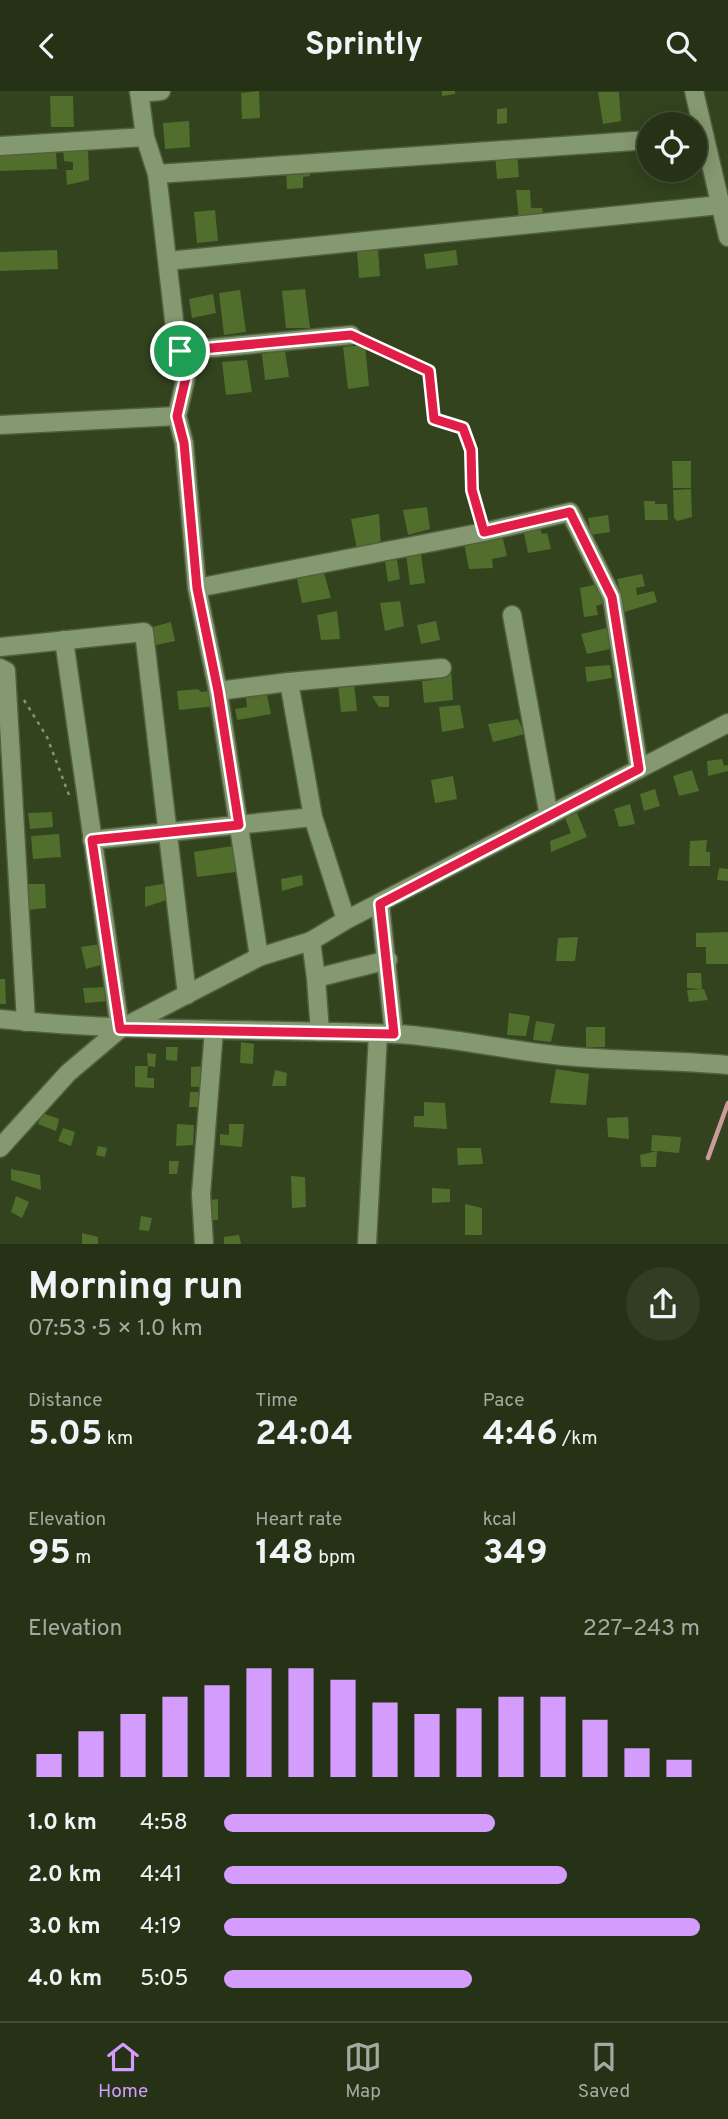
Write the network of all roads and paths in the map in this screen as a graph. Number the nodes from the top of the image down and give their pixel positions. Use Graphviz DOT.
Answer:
graph roads {
  1 [pos="161,91"];
  2 [pos="694,91"];
  3 [pos="139,92"];
  4 [pos="697,112"];
  5 [pos="145,137"];
  6 [pos="637,141"];
  7 [pos="0,145"];
  8 [pos="707,160"];
  9 [pos="157,174"];
  10 [pos="720,205"];
  11 [pos="728,237"];
  12 [pos="168,261"];
  13 [pos="351,335"];
  14 [pos="180,351"];
  15 [pos="177,416"];
  16 [pos="0,425"];
  17 [pos="484,532"];
  18 [pos="197,588"];
  19 [pos="512,615"];
  20 [pos="64,640"];
  21 [pos="0,647"];
  22 [pos="442,668"];
  23 [pos="3,669"];
  24 [pos="289,682"];
  25 [pos="218,691"];
  26 [pos="728,723"];
  27 [pos="639,769"];
  28 [pos="71,801"];
  29 [pos="549,816"];
  30 [pos="313,817"];
  31 [pos="239,825"];
  32 [pos="168,833"];
  33 [pos="92,840"];
  34 [pos="380,904"];
  35 [pos="346,920"];
  36 [pos="311,941"];
  37 [pos="259,957"];
  38 [pos="388,960"];
  39 [pos="316,978"];
  40 [pos="187,995"];
  41 [pos="0,1019"];
  42 [pos="26,1022"];
  43 [pos="120,1029"];
  44 [pos="214,1030"];
  45 [pos="320,1032"];
  46 [pos="386,1034"];
  47 [pos="728,1065"];
  48 [pos="0,1148"];
  49 [pos="205,1244"];
  50 [pos="368,1244"];
  1 -- 3 [label="street"];
  2 -- 4 [label="street"];
  3 -- 5 [label="street"];
  5 -- 7 [label="street"];
  5 -- 9 [label="street"];
  6 -- 9 [label="street"];
  8 -- 10 [label="street"];
  9 -- 12 [label="street"];
  10 -- 11 [label="street"];
  10 -- 12 [label="street"];
  12 -- 14 [label="street"];
  13 -- 14 [label="street"];
  13 -- 17 [label="path"];
  14 -- 15 [label="street"];
  15 -- 16 [label="street"];
  15 -- 18 [label="street"];
  17 -- 18 [label="street"];
  17 -- 27 [label="street"];
  18 -- 25 [label="street"];
  19 -- 29 [label="street"];
  20 -- 21 [label="street"];
  20 -- 32 [label="street"];
  20 -- 33 [label="street"];
  22 -- 24 [label="street"];
  23 -- 28 [label="path"];
  23 -- 42 [label="street"];
  24 -- 25 [label="street"];
  24 -- 30 [label="street"];
  25 -- 31 [label="street"];
  26 -- 27 [label="street"];
  27 -- 29 [label="street"];
  29 -- 34 [label="street"];
  30 -- 31 [label="street"];
  30 -- 35 [label="street"];
  31 -- 32 [label="street"];
  31 -- 37 [label="street"];
  32 -- 33 [label="street"];
  32 -- 40 [label="street"];
  33 -- 43 [label="street"];
  34 -- 35 [label="street"];
  34 -- 38 [label="street"];
  35 -- 36 [label="street"];
  36 -- 37 [label="street"];
  36 -- 39 [label="street"];
  37 -- 40 [label="street"];
  38 -- 39 [label="street"];
  38 -- 46 [label="street"];
  39 -- 45 [label="street"];
  40 -- 43 [label="street"];
  41 -- 42 [label="street"];
  42 -- 43 [label="street"];
  43 -- 44 [label="street"];
  43 -- 48 [label="street"];
  44 -- 45 [label="street"];
  44 -- 49 [label="street"];
  45 -- 46 [label="street"];
  46 -- 47 [label="street"];
  46 -- 50 [label="street"];
}
